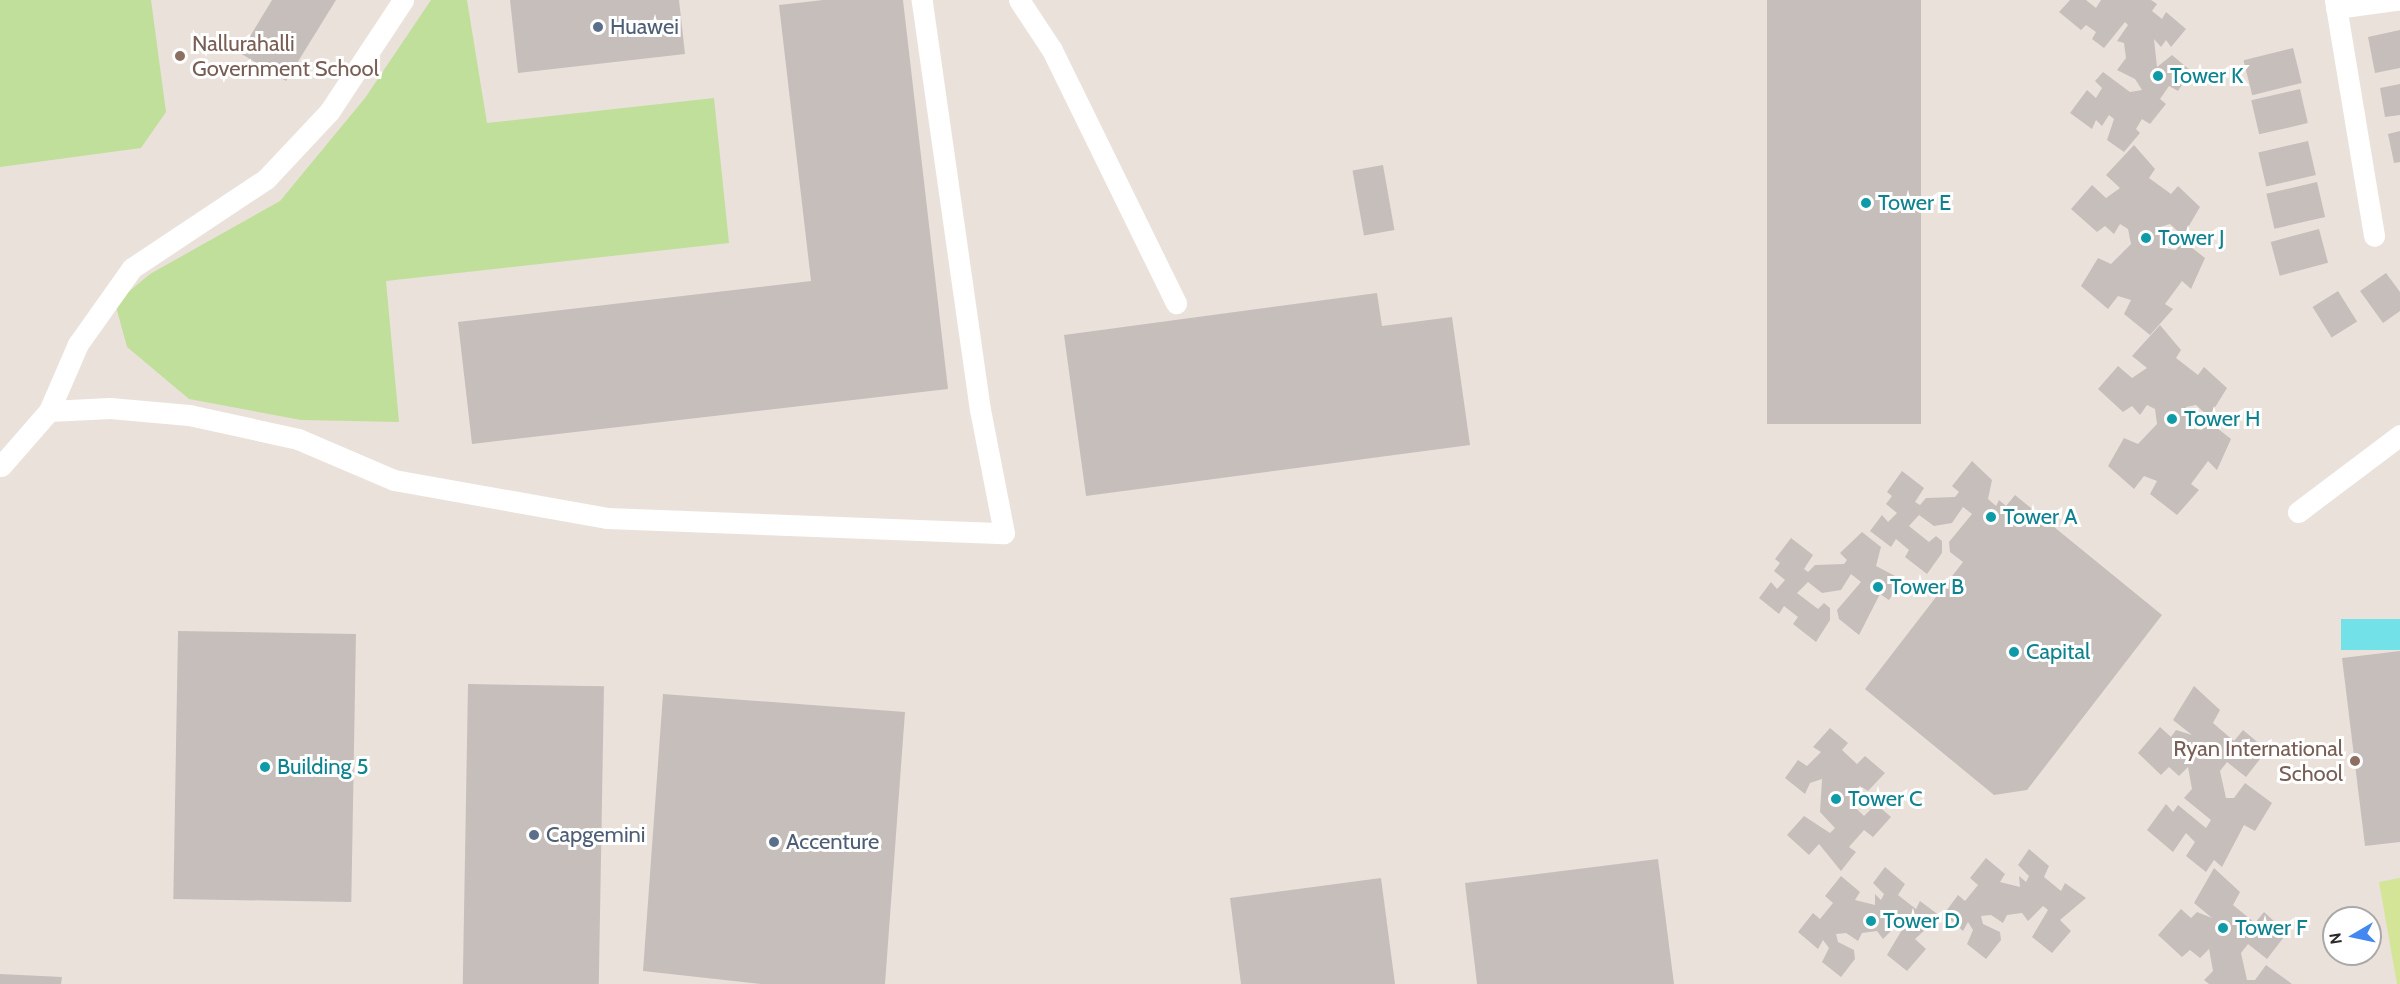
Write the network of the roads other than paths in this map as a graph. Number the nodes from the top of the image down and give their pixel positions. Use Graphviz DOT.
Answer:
graph roads {
  1 [pos="403,0"];
  2 [pos="922,0"];
  3 [pos="1019,0"];
  4 [pos="2396,0"];
  5 [pos="2336,4"];
  6 [pos="2374,236"];
  7 [pos="1176,303"];
  8 [pos="49,411"];
  9 [pos="2398,442"];
  10 [pos="1,466"];
  11 [pos="2298,512"];
  1 -- 8 [label="street"];
  2 -- 8 [label="street"];
  3 -- 7 [label="street"];
  4 -- 5 [label="street"];
  5 -- 6 [label="street"];
  8 -- 10 [label="street"];
  9 -- 11 [label="street"];
}
